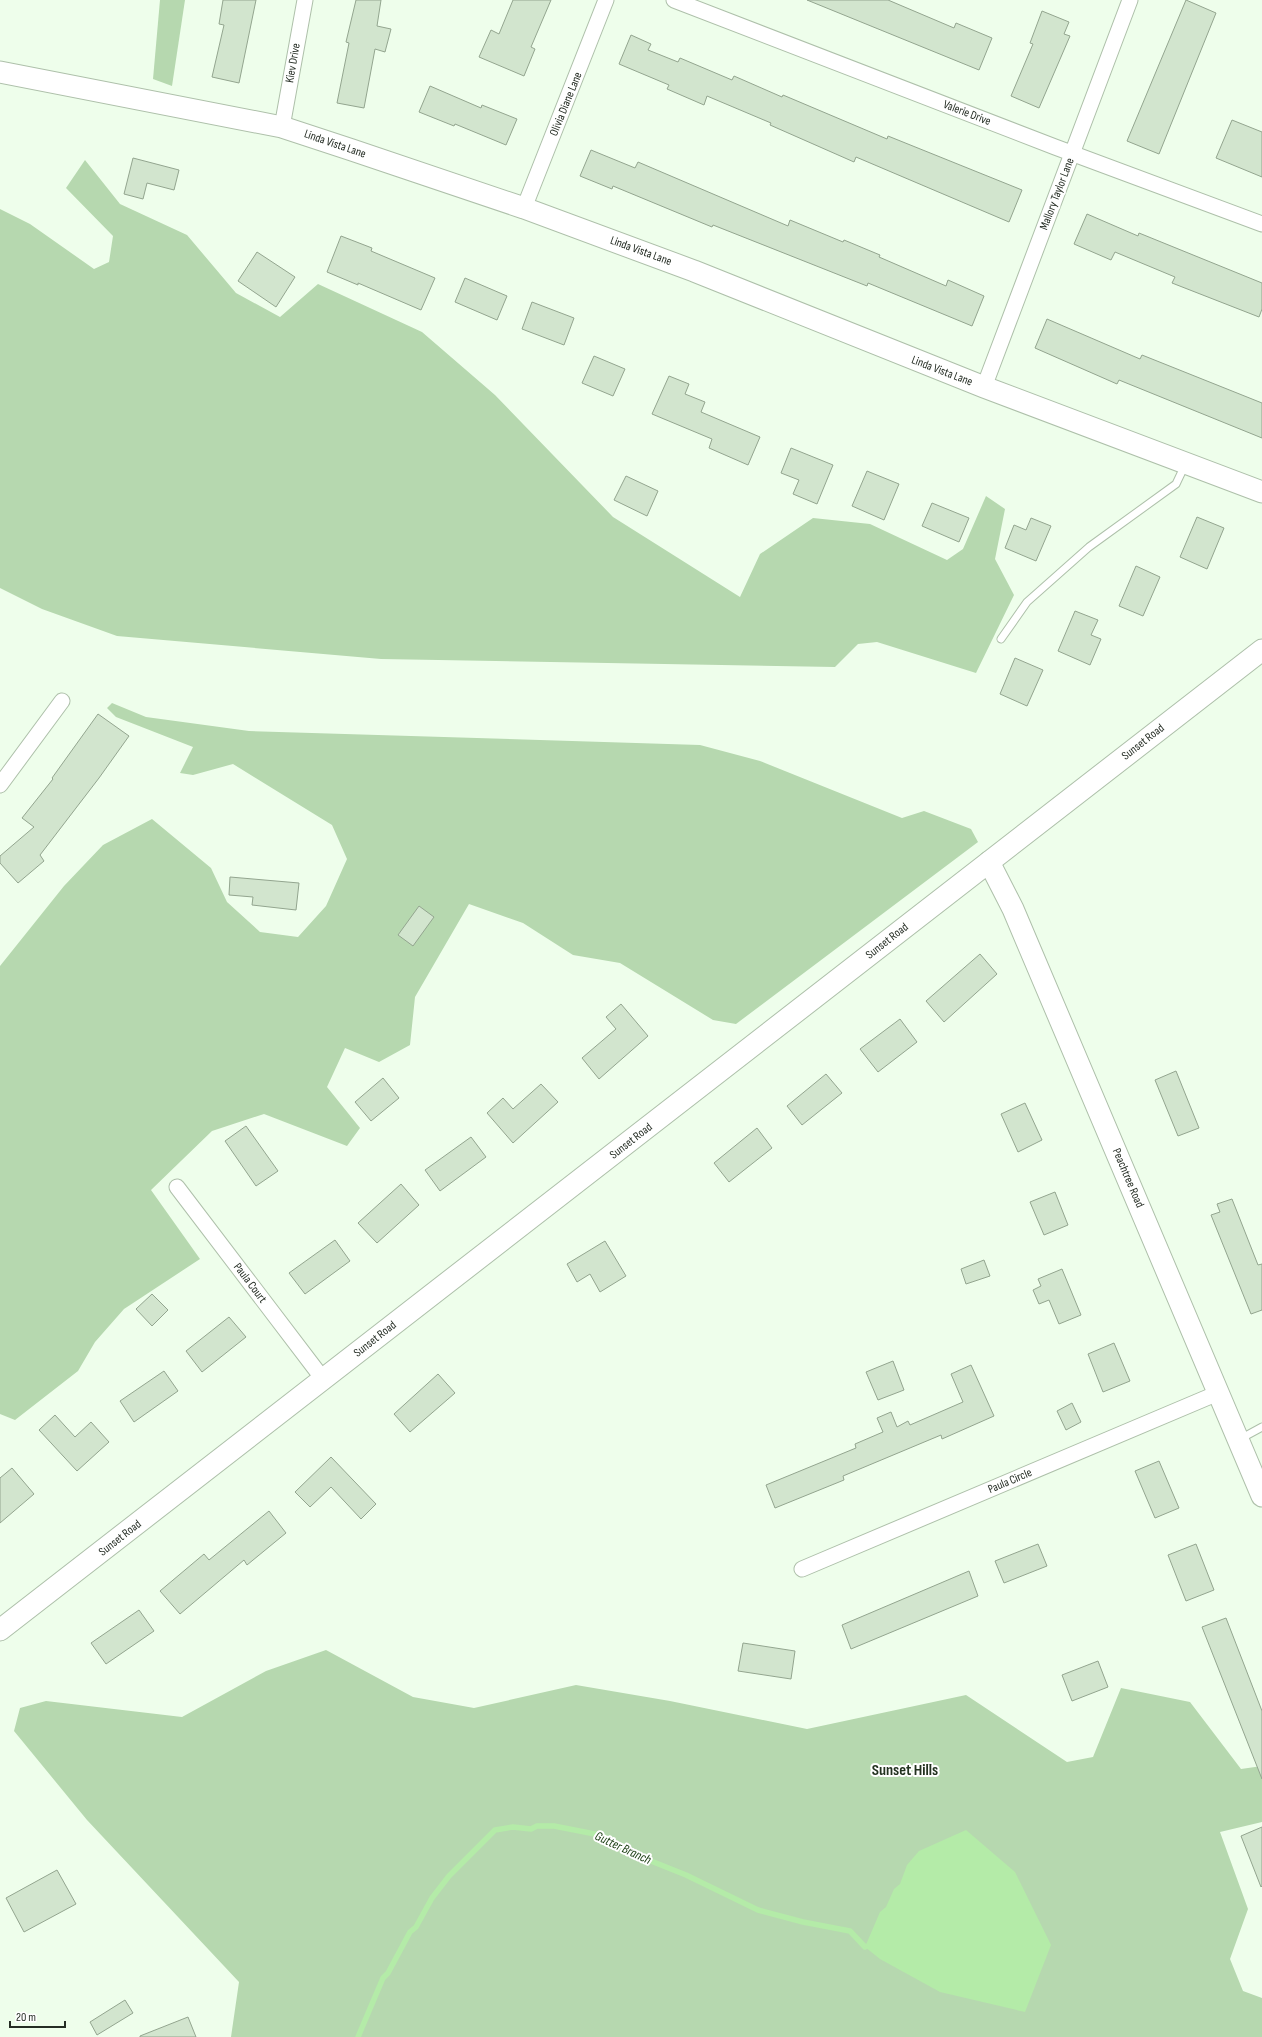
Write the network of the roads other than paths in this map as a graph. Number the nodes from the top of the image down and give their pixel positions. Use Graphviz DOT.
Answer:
graph roads {
  1 [pos="305,0"];
  2 [pos="606,0"];
  3 [pos="674,0"];
  4 [pos="1130,0"];
  5 [pos="0,72"];
  6 [pos="282,126"];
  7 [pos="1073,154"];
  8 [pos="524,208"];
  9 [pos="1262,224"];
  10 [pos="984,387"];
  11 [pos="1186,463"];
  12 [pos="1262,492"];
  13 [pos="1001,639"];
  14 [pos="1262,650"];
  15 [pos="62,701"];
  16 [pos="0,785"];
  17 [pos="989,862"];
  18 [pos="177,1187"];
  19 [pos="323,1379"];
  20 [pos="1218,1393"];
  21 [pos="1262,1426"];
  22 [pos="1238,1440"];
  23 [pos="1262,1496"];
  24 [pos="802,1569"];
  25 [pos="0,1630"];
  1 -- 6 [label="street, Kiev Drive"];
  2 -- 8 [label="street, Olivia Diane Lane"];
  3 -- 7 [label="street, Valerie Drive"];
  4 -- 7 [label="street, Mallory Taylor Lane"];
  5 -- 6 [label="street, Linda Vista Lane"];
  6 -- 8 [label="street, Linda Vista Lane"];
  7 -- 9 [label="street, Valerie Drive"];
  7 -- 10 [label="street, Mallory Taylor Lane"];
  8 -- 10 [label="street, Linda Vista Lane"];
  10 -- 11 [label="street, Linda Vista Lane"];
  11 -- 12 [label="street, Linda Vista Lane"];
  11 -- 13 [label="lane"];
  14 -- 17 [label="street, Sunset Road"];
  15 -- 16 [label="street"];
  17 -- 19 [label="street, Sunset Road"];
  17 -- 20 [label="street, Peachtree Road"];
  18 -- 19 [label="street, Paula Court"];
  19 -- 25 [label="street, Sunset Road"];
  20 -- 22 [label="street, Peachtree Road"];
  20 -- 24 [label="street, Paula Circle"];
  21 -- 22 [label="lane"];
  22 -- 23 [label="street, Peachtree Road"];
}
